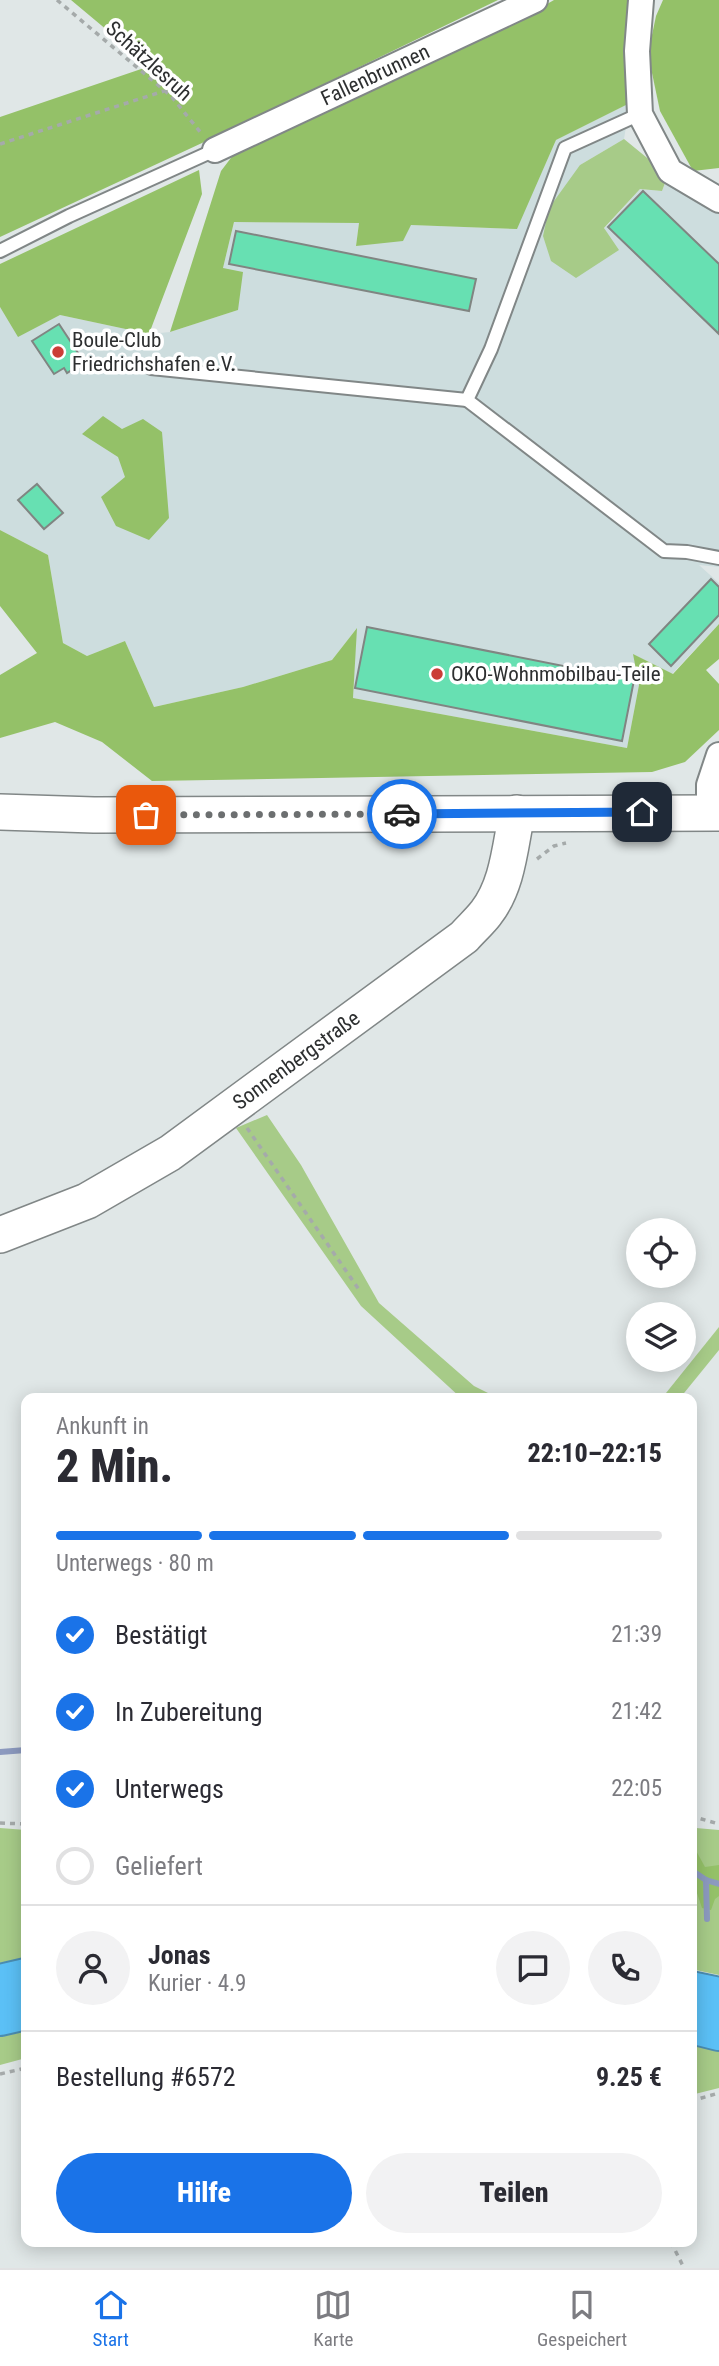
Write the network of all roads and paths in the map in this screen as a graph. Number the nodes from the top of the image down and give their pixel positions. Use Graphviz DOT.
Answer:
graph roads {
  1 [pos="57,0"];
  2 [pos="535,0"];
  3 [pos="642,0"];
  4 [pos="164,90"];
  5 [pos="640,114"];
  6 [pos="0,144"];
  7 [pos="215,150"];
  8 [pos="719,200"];
  9 [pos="0,251"];
  10 [pos="150,368"];
  11 [pos="467,400"];
  12 [pos="719,558"];
  13 [pos="719,755"];
  14 [pos="0,812"];
  15 [pos="714,812"];
  16 [pos="517,813"];
  17 [pos="240,1119"];
  18 [pos="0,1235"];
  19 [pos="360,1291"];
  20 [pos="697,1818"];
  21 [pos="0,1823"];
  22 [pos="21,1824"];
  23 [pos="719,1824"];
  24 [pos="21,1979"];
  25 [pos="0,1984"];
  26 [pos="697,1992"];
  27 [pos="719,1997"];
  28 [pos="21,2011"];
  29 [pos="0,2016"];
  30 [pos="697,2026"];
  31 [pos="719,2031"];
  32 [pos="21,2069"];
  33 [pos="0,2074"];
  34 [pos="719,2092"];
  35 [pos="697,2099"];
  36 [pos="674,2247"];
  37 [pos="684,2268"];
  1 -- 4 [label="path, Schätzlesruh"];
  2 -- 7 [label="street, Fallenbrunnen"];
  3 -- 5 [label="street"];
  4 -- 6 [label="path"];
  4 -- 7 [label="path, Schätzlesruh"];
  5 -- 8 [label="street"];
  5 -- 11 [label="lane"];
  7 -- 9 [label="lane"];
  10 -- 11 [label="lane"];
  11 -- 12 [label="lane"];
  13 -- 15 [label="street"];
  14 -- 16 [label="main road"];
  15 -- 16 [label="main road"];
  16 -- 18 [label="main road, Sonnenbergstraße"];
  17 -- 19 [label="path"];
  20 -- 23 [label="path"];
  21 -- 22 [label="path"];
  24 -- 25 [label="highway"];
  26 -- 27 [label="highway"];
  28 -- 29 [label="highway"];
  30 -- 31 [label="highway"];
  32 -- 33 [label="path"];
  34 -- 35 [label="path"];
  36 -- 37 [label="path"];
}
